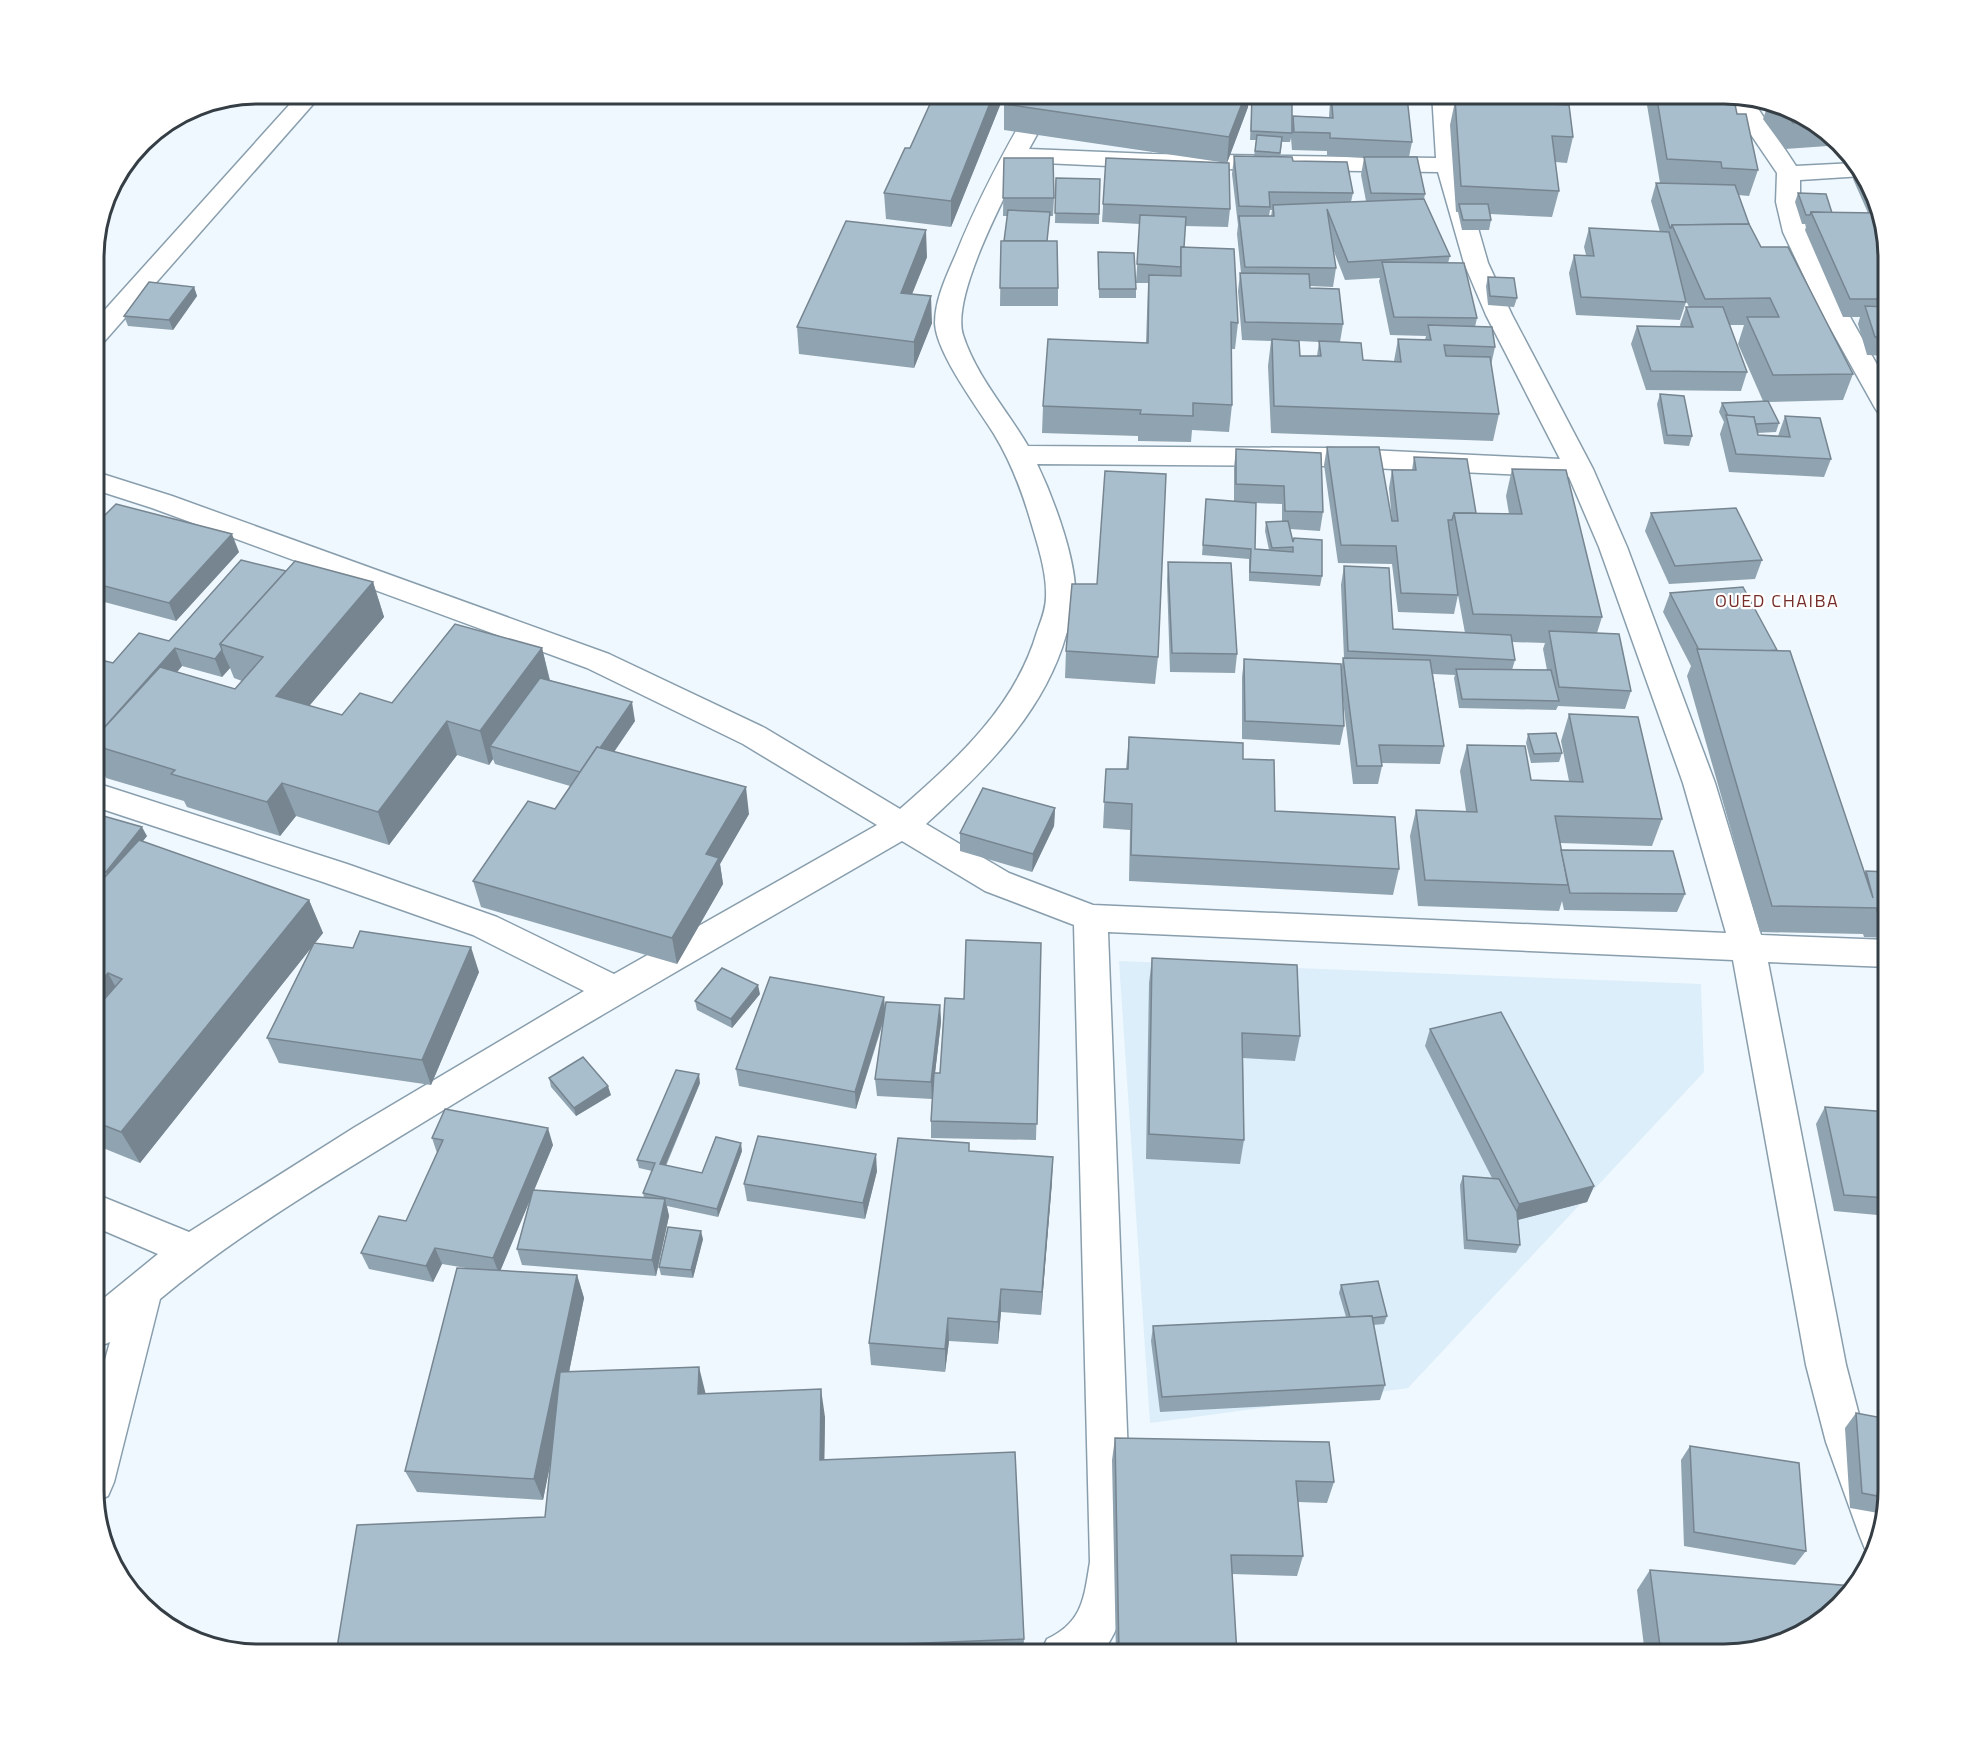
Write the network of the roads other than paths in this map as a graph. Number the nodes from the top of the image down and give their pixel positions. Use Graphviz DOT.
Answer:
graph roads {
  1 [pos="302,104"];
  2 [pos="1042,104"];
  3 [pos="1444,104"];
  4 [pos="1742,105"];
  5 [pos="1013,155"];
  6 [pos="1448,165"];
  7 [pos="1851,170"];
  8 [pos="1789,173"];
  9 [pos="104,326"];
  10 [pos="1877,387"];
  11 [pos="1021,455"];
  12 [pos="1579,469"];
  13 [pos="104,484"];
  14 [pos="162,502"];
  15 [pos="133,520"];
  16 [pos="104,798"];
  17 [pos="903,825"];
  18 [pos="1091,918"];
  19 [pos="1748,949"];
  20 [pos="1878,954"];
  21 [pos="615,992"];
  22 [pos="104,1214"];
  23 [pos="192,1251"];
  24 [pos="142,1292"];
  25 [pos="104,1322"];
  26 [pos="104,1439"];
  27 [pos="1875,1520"];
  28 [pos="1082,1644"];
  1 -- 9 [label="street"];
  2 -- 5 [label="street"];
  3 -- 6 [label="street"];
  4 -- 8 [label="street"];
  5 -- 6 [label="street"];
  5 -- 11 [label="street"];
  6 -- 12 [label="street"];
  7 -- 8 [label="street"];
  8 -- 10 [label="street"];
  11 -- 12 [label="street"];
  11 -- 17 [label="street"];
  12 -- 19 [label="street"];
  13 -- 14 [label="street"];
  14 -- 15 [label="street"];
  14 -- 17 [label="street"];
  16 -- 21 [label="street"];
  17 -- 18 [label="street"];
  17 -- 21 [label="street"];
  18 -- 19 [label="street"];
  18 -- 28 [label="street"];
  19 -- 20 [label="street"];
  19 -- 27 [label="street"];
  21 -- 23 [label="street"];
  22 -- 23 [label="street"];
  23 -- 24 [label="street"];
  24 -- 25 [label="street"];
  24 -- 26 [label="street"];
}
